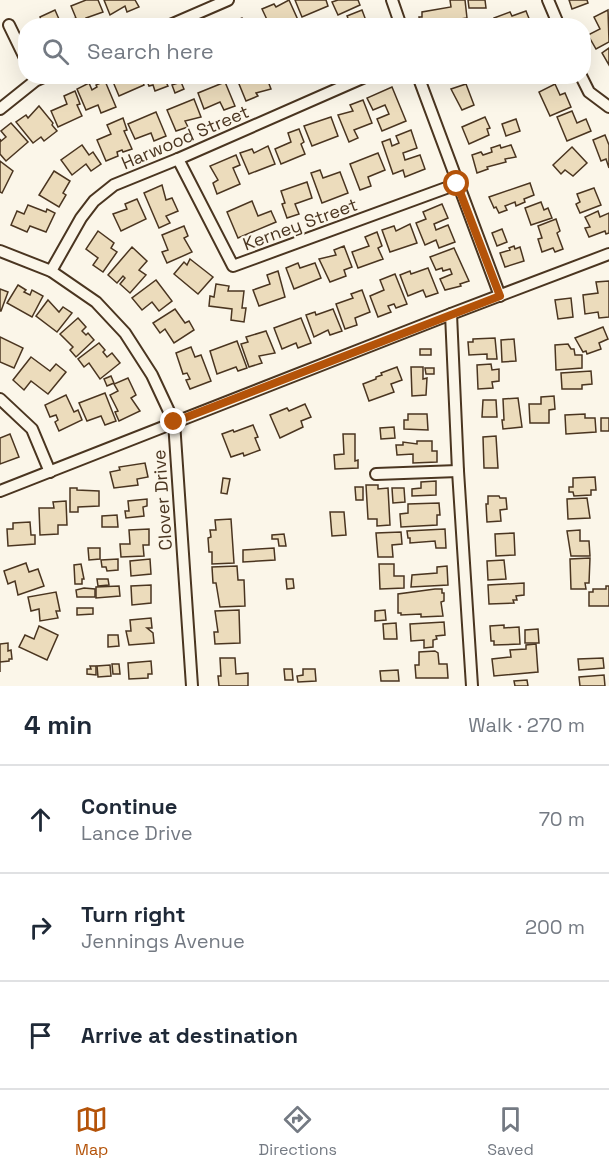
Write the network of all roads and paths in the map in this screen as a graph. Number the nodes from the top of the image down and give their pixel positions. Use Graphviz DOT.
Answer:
graph roads {
  1 [pos="228,0"];
  2 [pos="548,0"];
  3 [pos="395,1"];
  4 [pos="186,18"];
  5 [pos="398,18"];
  6 [pos="556,18"];
  7 [pos="9,25"];
  8 [pos="18,44"];
  9 [pos="28,84"];
  10 [pos="349,84"];
  11 [pos="421,84"];
  12 [pos="585,84"];
  13 [pos="609,107"];
  14 [pos="0,109"];
  15 [pos="178,159"];
  16 [pos="457,184"];
  17 [pos="0,251"];
  18 [pos="609,254"];
  19 [pos="51,271"];
  20 [pos="500,296"];
  21 [pos="451,314"];
  22 [pos="0,399"];
  23 [pos="174,422"];
  24 [pos="458,471"];
  25 [pos="50,472"];
  26 [pos="376,474"];
  27 [pos="0,491"];
  28 [pos="192,686"];
  29 [pos="472,686"];
  1 -- 4 [label="street"];
  2 -- 6 [label="street"];
  3 -- 5 [label="street"];
  7 -- 8 [label="street"];
  9 -- 14 [label="street"];
  10 -- 15 [label="street, Harwood Street"];
  11 -- 16 [label="street"];
  12 -- 13 [label="street"];
  15 -- 16 [label="street, Kerney Street"];
  15 -- 19 [label="street, Harwood Street"];
  16 -- 20 [label="street"];
  17 -- 19 [label="street, Clover Drive"];
  18 -- 20 [label="street"];
  19 -- 23 [label="street, Clover Drive"];
  20 -- 21 [label="street"];
  21 -- 23 [label="street"];
  21 -- 24 [label="street"];
  22 -- 25 [label="street"];
  23 -- 25 [label="street"];
  23 -- 28 [label="street, Clover Drive"];
  24 -- 26 [label="street"];
  24 -- 29 [label="street"];
  25 -- 27 [label="street"];
}
